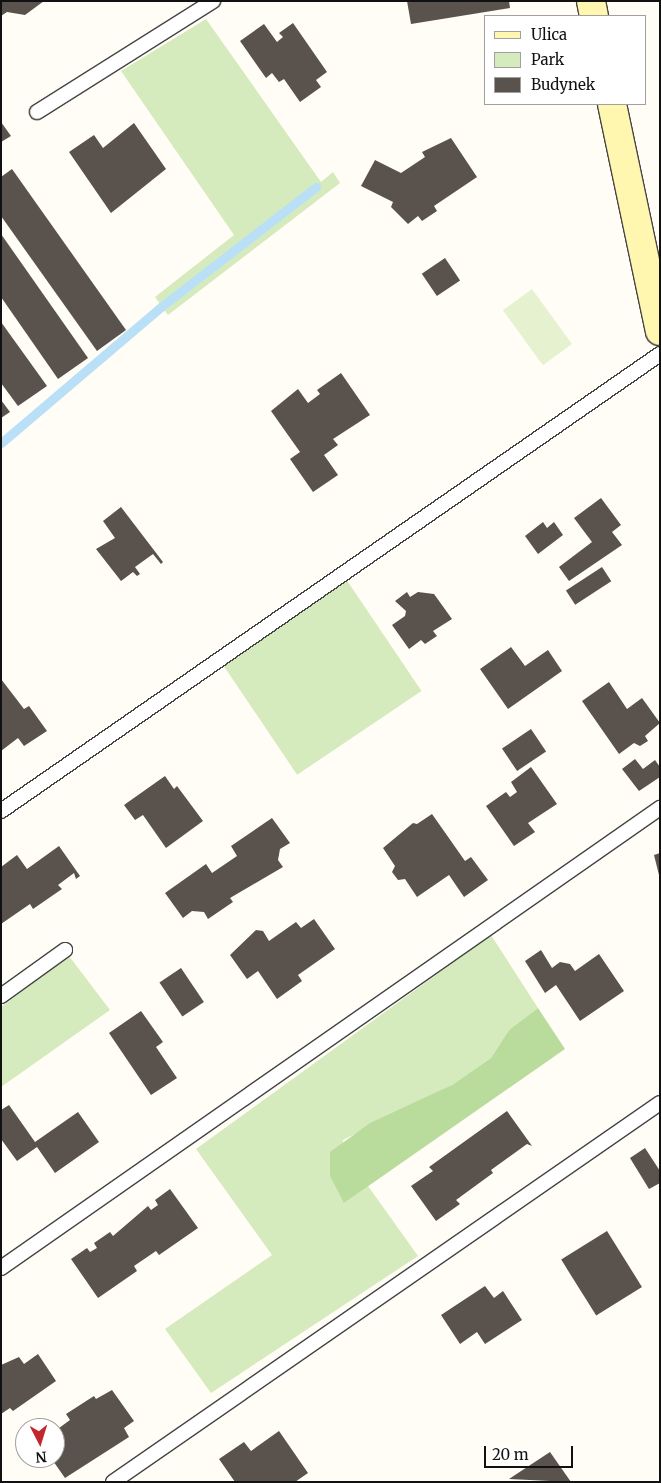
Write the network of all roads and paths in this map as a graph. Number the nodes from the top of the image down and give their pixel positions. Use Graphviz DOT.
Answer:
graph roads {
  1 [pos="213,1"];
  2 [pos="591,1"];
  3 [pos="594,15"];
  4 [pos="612,105"];
  5 [pos="37,112"];
  6 [pos="660,331"];
  7 [pos="660,354"];
  8 [pos="660,808"];
  9 [pos="1,811"];
  10 [pos="65,950"];
  11 [pos="1,996"];
  12 [pos="660,1103"];
  13 [pos="1,1268"];
  14 [pos="112,1482"];
  1 -- 5 [label="lane"];
  2 -- 3 [label="street"];
  4 -- 6 [label="street"];
  7 -- 9 [label="lane"];
  8 -- 13 [label="lane"];
  10 -- 11 [label="lane"];
  12 -- 14 [label="lane"];
}
